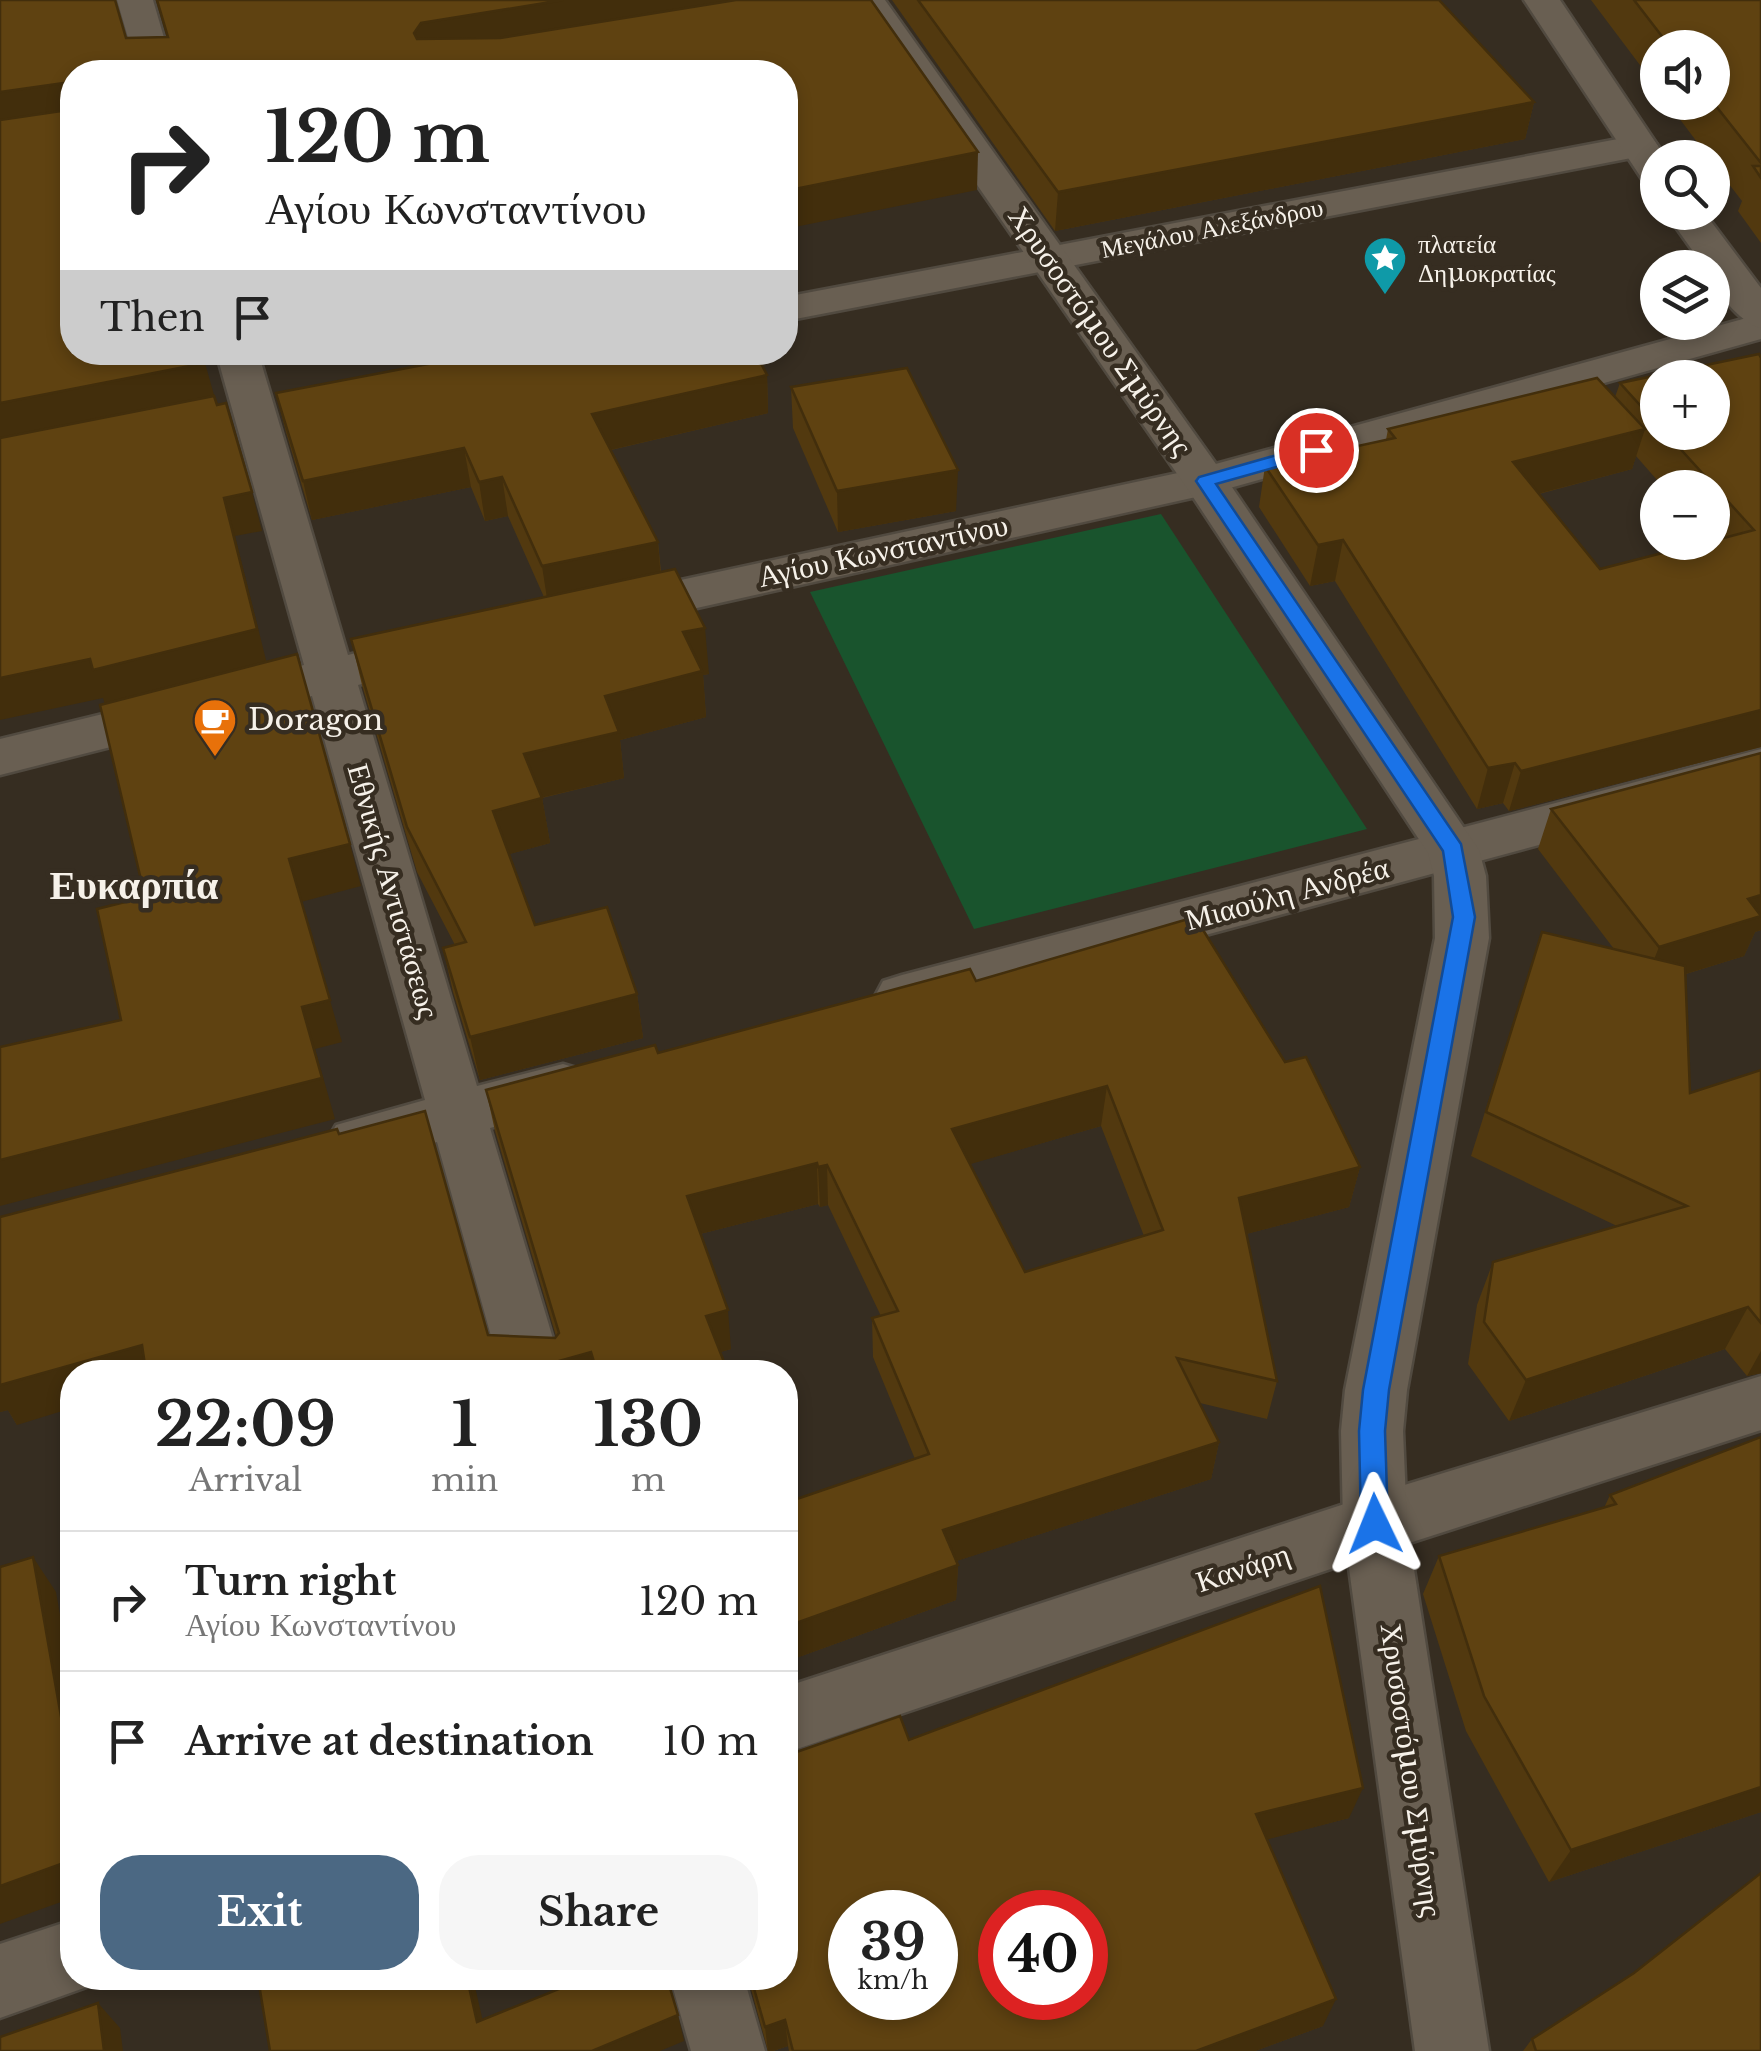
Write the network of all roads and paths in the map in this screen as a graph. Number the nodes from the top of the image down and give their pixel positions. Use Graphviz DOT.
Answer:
graph roads {
  1 [pos="135,0"];
  2 [pos="1542,0"];
  3 [pos="860,2"];
  4 [pos="152,60"];
  5 [pos="1640,148"];
  6 [pos="1640,161"];
  7 [pos="1697,230"];
  8 [pos="1049,258"];
  9 [pos="798,306"];
  10 [pos="1761,316"];
  11 [pos="1761,326"];
  12 [pos="241,365"];
  13 [pos="1205,481"];
  14 [pos="583,617"];
  15 [pos="466,643"];
  16 [pos="330,672"];
  17 [pos="0,757"];
  18 [pos="1761,766"];
  19 [pos="1454,850"];
  20 [pos="860,1008"];
  21 [pos="611,1074"];
  22 [pos="458,1114"];
  23 [pos="305,1154"];
  24 [pos="529,1360"];
  25 [pos="1761,1403"];
  26 [pos="1375,1524"];
  27 [pos="798,1716"];
  28 [pos="60,1961"];
  29 [pos="0,1981"];
  30 [pos="710,1990"];
  31 [pos="728,2051"];
  32 [pos="1452,2051"];
  1 -- 4 [label="street"];
  2 -- 5 [label="street"];
  3 -- 8 [label="street, Χρυσοστόμου Σμύρνης"];
  6 -- 8 [label="street, Μεγάλου Αλεξάνδρου"];
  7 -- 10 [label="street"];
  8 -- 9 [label="street, Μεγάλου Αλεξάνδρου"];
  8 -- 13 [label="street, Χρυσοστόμου Σμύρνης"];
  11 -- 13 [label="street, Αγίου Κωνσταντίνου"];
  12 -- 16 [label="street, Εθνικής Αντιστάσεως"];
  13 -- 14 [label="street, Αγίου Κωνσταντίνου"];
  13 -- 19 [label="street, Χρυσοστόμου Σμύρνης"];
  15 -- 16 [label="street"];
  16 -- 17 [label="street"];
  16 -- 22 [label="street, Εθνικής Αντιστάσεως"];
  18 -- 19 [label="street, Μιαούλη Ανδρέα"];
  19 -- 20 [label="street, Μιαούλη Ανδρέα"];
  19 -- 26 [label="street, Χρυσοστόμου Σμύρνης"];
  21 -- 22 [label="street"];
  22 -- 23 [label="street"];
  22 -- 24 [label="street, Εθνικής Αντιστάσεως"];
  25 -- 26 [label="street, Κανάρη"];
  26 -- 27 [label="street, Κανάρη"];
  26 -- 32 [label="street, Χρυσοστόμου Σμύρνης"];
  28 -- 29 [label="street"];
  30 -- 31 [label="street"];
}
